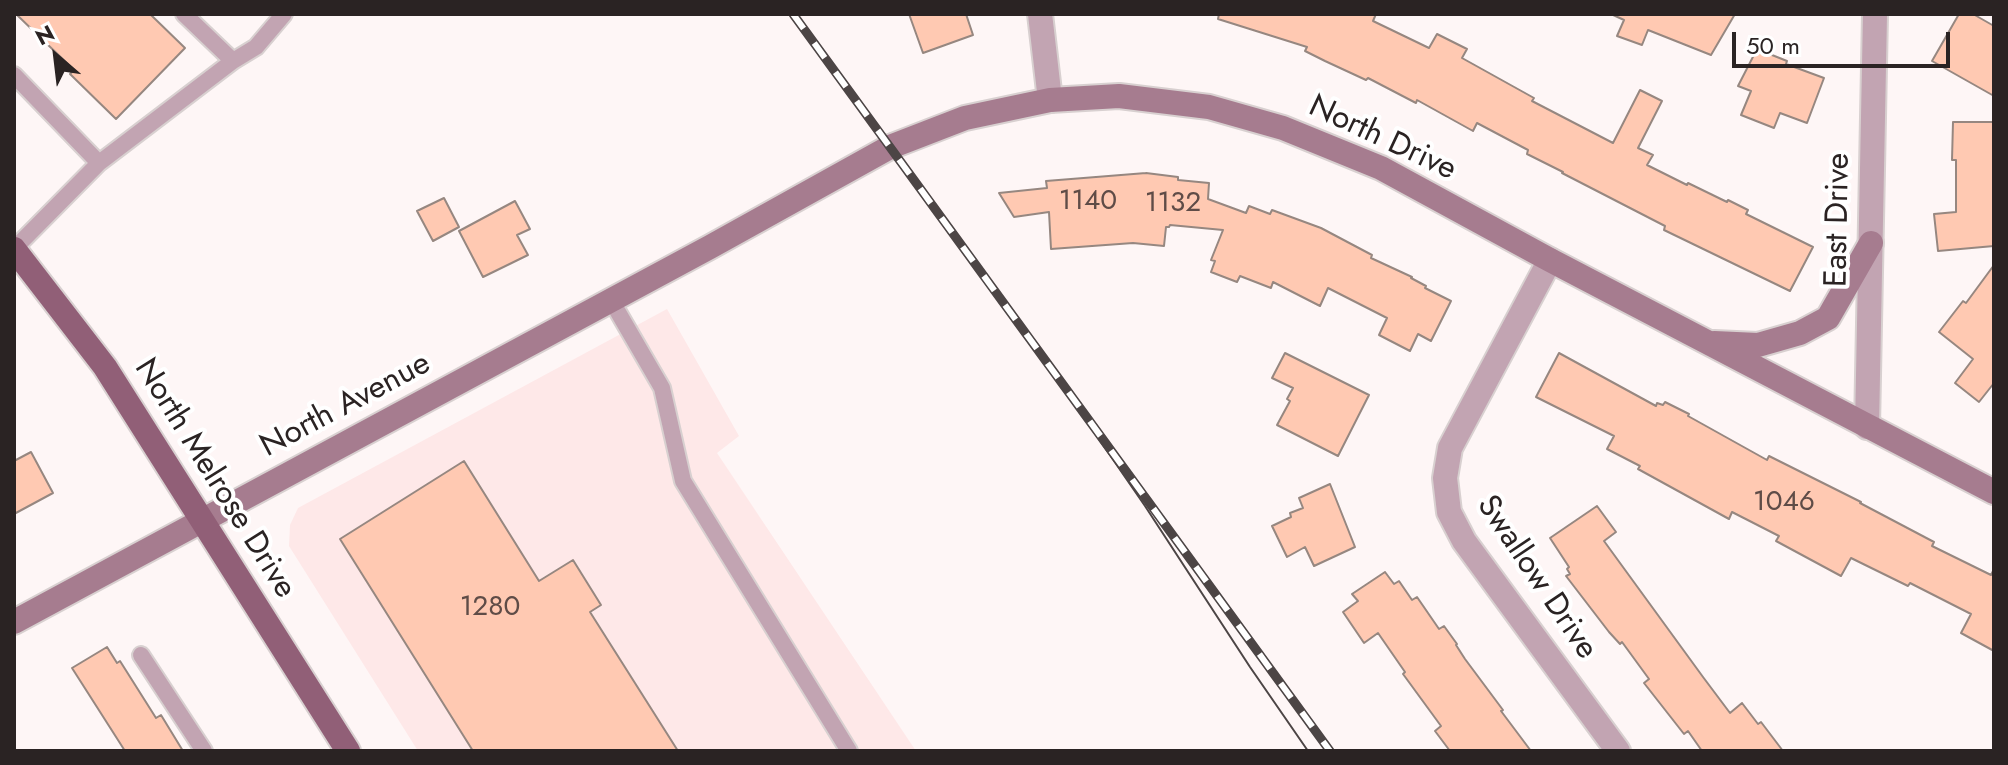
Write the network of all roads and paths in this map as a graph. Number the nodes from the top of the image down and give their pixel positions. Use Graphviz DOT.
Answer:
graph roads {
  1 [pos="184,14"];
  2 [pos="284,14"];
  3 [pos="1040,14"];
  4 [pos="1875,14"];
  5 [pos="233,61"];
  6 [pos="14,75"];
  7 [pos="1050,100"];
  8 [pos="99,163"];
  9 [pos="1871,243"];
  10 [pos="710,247"];
  11 [pos="14,249"];
  12 [pos="1550,260"];
  13 [pos="611,300"];
  14 [pos="1707,342"];
  15 [pos="1867,427"];
  16 [pos="1994,492"];
  17 [pos="202,520"];
  18 [pos="15,618"];
  19 [pos="141,655"];
  20 [pos="204,751"];
  21 [pos="348,751"];
  22 [pos="849,751"];
  23 [pos="1618,751"];
  1 -- 5 [label="lane"];
  2 -- 5 [label="lane"];
  3 -- 7 [label="street"];
  4 -- 9 [label="street, East Drive"];
  5 -- 8 [label="lane"];
  6 -- 8 [label="lane"];
  7 -- 10 [label="main road, North Drive"];
  7 -- 12 [label="main road, North Drive"];
  8 -- 11 [label="lane"];
  9 -- 14 [label="main road"];
  9 -- 15 [label="street, East Drive"];
  10 -- 13 [label="main road, North Avenue"];
  11 -- 17 [label="main road, North Melrose Drive"];
  12 -- 14 [label="main road, North Drive"];
  12 -- 23 [label="street, Swallow Drive"];
  13 -- 17 [label="main road, North Avenue"];
  13 -- 22 [label="lane"];
  14 -- 15 [label="main road, North Drive"];
  15 -- 16 [label="main road, North Drive"];
  17 -- 18 [label="main road, North Avenue"];
  17 -- 21 [label="main road, North Melrose Drive"];
  19 -- 20 [label="lane"];
}
